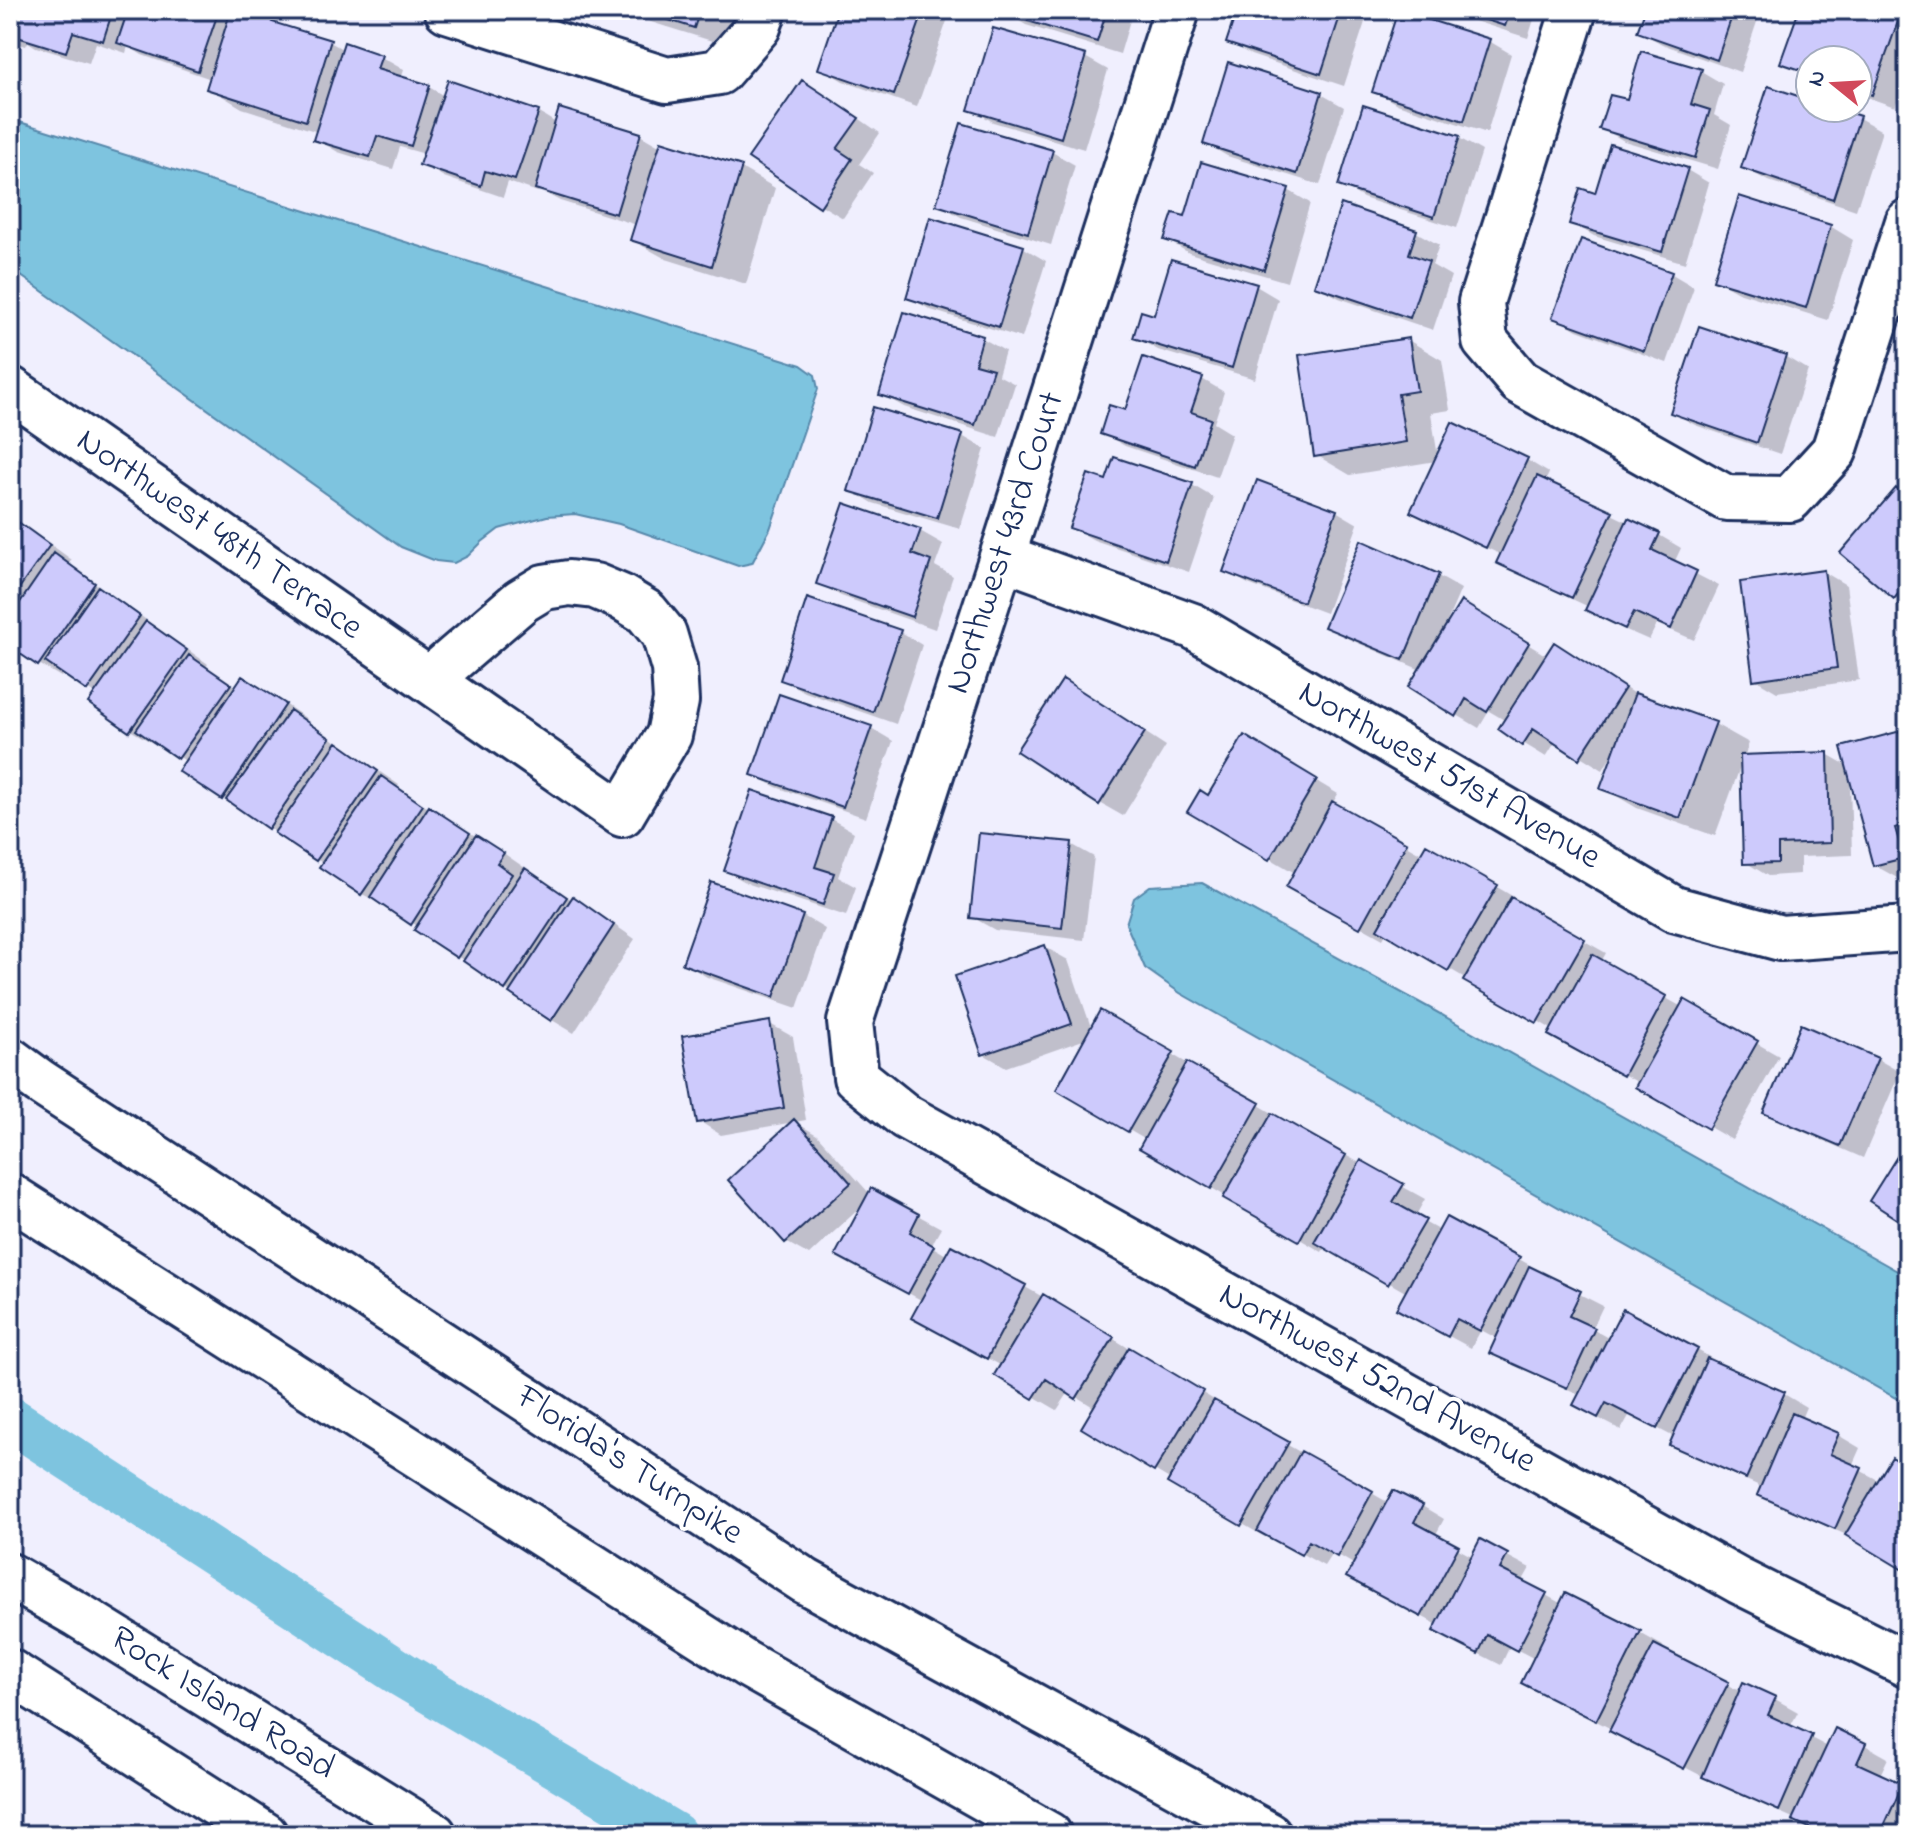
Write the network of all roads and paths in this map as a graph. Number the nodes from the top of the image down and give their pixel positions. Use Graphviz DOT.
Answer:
graph roads {
  1 [pos="447,10"];
  2 [pos="764,10"];
  3 [pos="1177,10"];
  4 [pos="1574,10"];
  5 [pos="1908,222"];
  6 [pos="10,389"];
  7 [pos="1002,557"];
  8 [pos="429,680"];
  9 [pos="1908,929"];
  10 [pos="10,1060"];
  11 [pos="856,1077"];
  12 [pos="10,1196"];
  13 [pos="10,1576"];
  14 [pos="1908,1665"];
  15 [pos="10,1672"];
  16 [pos="265,1835"];
  17 [pos="434,1835"];
  18 [pos="1049,1835"];
  19 [pos="1269,1835"];
  1 -- 2 [label="main road"];
  3 -- 7 [label="main road, Northwest 43rd Court"];
  4 -- 5 [label="main road"];
  6 -- 8 [label="main road, Northwest 48th Terrace"];
  7 -- 9 [label="main road, Northwest 51st Avenue"];
  7 -- 11 [label="main road, Northwest 43rd Court"];
  8 -- 8 [label="main road, Northwest 48th Terrace"];
  10 -- 19 [label="main road, Florida's Turnpike"];
  11 -- 14 [label="main road, Northwest 52nd Avenue"];
  12 -- 18 [label="main road"];
  13 -- 17 [label="main road, Rock Island Road"];
  15 -- 16 [label="main road"];
}
